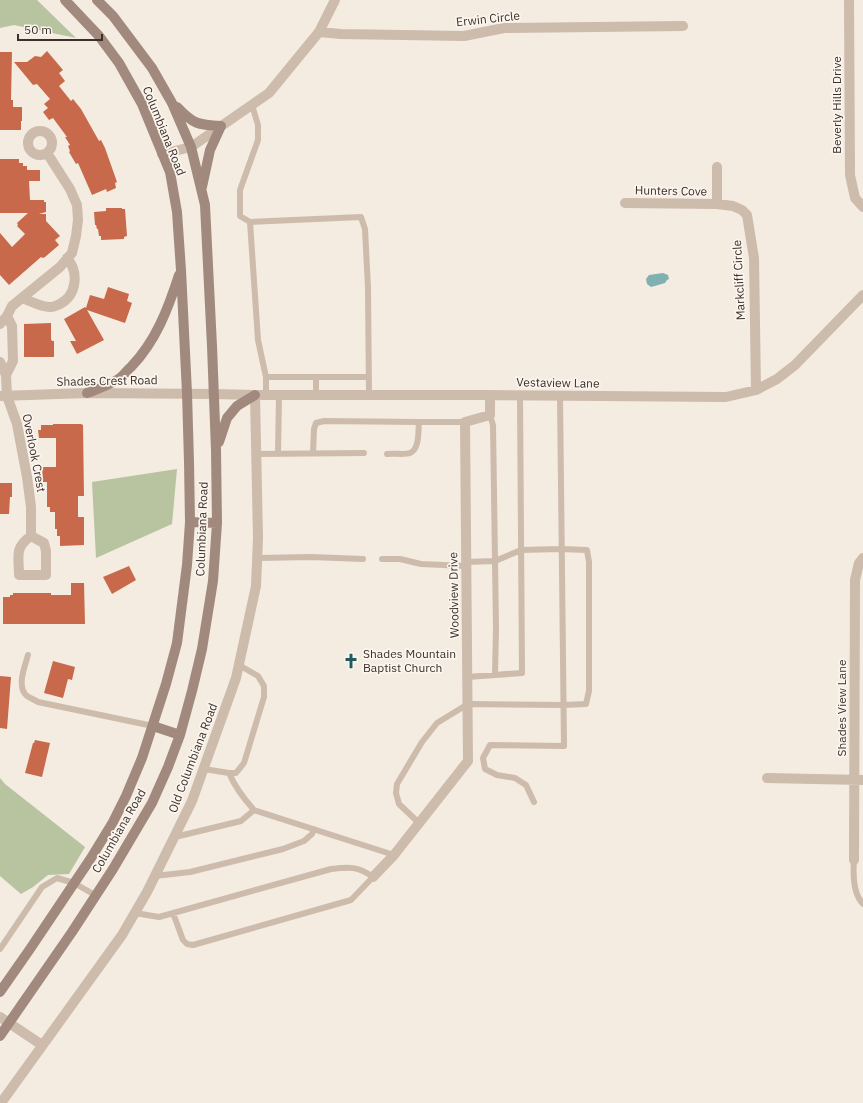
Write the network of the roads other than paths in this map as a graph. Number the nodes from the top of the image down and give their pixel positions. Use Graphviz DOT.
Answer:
graph roads {
  1 [pos="65,0"];
  2 [pos="96,0"];
  3 [pos="335,0"];
  4 [pos="850,0"];
  5 [pos="683,26"];
  6 [pos="319,32"];
  7 [pos="172,103"];
  8 [pos="252,105"];
  9 [pos="221,126"];
  10 [pos="191,147"];
  11 [pos="47,153"];
  12 [pos="162,154"];
  13 [pos="717,167"];
  14 [pos="201,191"];
  15 [pos="625,203"];
  16 [pos="717,204"];
  17 [pos="863,207"];
  18 [pos="250,222"];
  19 [pos="67,258"];
  20 [pos="181,270"];
  21 [pos="863,295"];
  22 [pos="22,298"];
  23 [pos="7,316"];
  24 [pos="0,324"];
  25 [pos="0,362"];
  26 [pos="6,375"];
  27 [pos="369,376"];
  28 [pos="266,377"];
  29 [pos="316,377"];
  30 [pos="756,390"];
  31 [pos="87,393"];
  32 [pos="187,393"];
  33 [pos="214,394"];
  34 [pos="255,395"];
  35 [pos="266,395"];
  36 [pos="279,395"];
  37 [pos="316,395"];
  38 [pos="369,395"];
  39 [pos="490,395"];
  40 [pos="520,395"];
  41 [pos="3,396"];
  42 [pos="560,396"];
  43 [pos="491,420"];
  44 [pos="419,422"];
  45 [pos="465,422"];
  46 [pos="216,450"];
  47 [pos="278,453"];
  48 [pos="313,453"];
  49 [pos="364,453"];
  50 [pos="256,454"];
  51 [pos="387,454"];
  52 [pos="190,522"];
  53 [pos="217,523"];
  54 [pos="31,536"];
  55 [pos="562,548"];
  56 [pos="521,550"];
  57 [pos="258,558"];
  58 [pos="863,558"];
  59 [pos="363,559"];
  60 [pos="382,559"];
  61 [pos="495,561"];
  62 [pos="466,564"];
  63 [pos="28,655"];
  64 [pos="239,665"];
  65 [pos="495,675"];
  66 [pos="468,677"];
  67 [pos="468,704"];
  68 [pos="563,705"];
  69 [pos="153,726"];
  70 [pos="180,735"];
  71 [pos="204,769"];
  72 [pos="230,773"];
  73 [pos="767,778"];
  74 [pos="859,780"];
  75 [pos="534,802"];
  76 [pos="254,810"];
  77 [pos="419,822"];
  78 [pos="314,829"];
  79 [pos="175,837"];
  80 [pos="394,854"];
  81 [pos="854,860"];
  82 [pos="155,876"];
  83 [pos="373,877"];
  84 [pos="74,883"];
  85 [pos="95,895"];
  86 [pos="863,904"];
  87 [pos="135,913"];
  88 [pos="173,913"];
  89 [pos="0,949"];
  90 [pos="0,992"];
  91 [pos="0,1017"];
  92 [pos="9,1023"];
  93 [pos="0,1036"];
  94 [pos="42,1046"];
  95 [pos="0,1103"];
  1 -- 12 [label="main road, Columbiana Road"];
  2 -- 7 [label="main road, Columbiana Road"];
  3 -- 6 [label="street"];
  4 -- 17 [label="street, Beverly Hills Drive"];
  5 -- 6 [label="street, Erwin Circle"];
  6 -- 8 [label="street"];
  7 -- 9 [label="main road"];
  7 -- 10 [label="main road, Columbiana Road"];
  8 -- 9 [label="street"];
  8 -- 18 [label="lane"];
  9 -- 10 [label="street"];
  9 -- 14 [label="main road"];
  10 -- 12 [label="street"];
  10 -- 14 [label="main road, Columbiana Road"];
  11 -- 19 [label="street"];
  12 -- 20 [label="main road, Columbiana Road"];
  13 -- 16 [label="street"];
  14 -- 33 [label="main road, Columbiana Road"];
  15 -- 16 [label="street, Hunters Cove"];
  16 -- 30 [label="street, Markcliff Circle"];
  18 -- 27 [label="lane"];
  18 -- 28 [label="lane"];
  19 -- 22 [label="street"];
  19 -- 22 [label="street"];
  20 -- 31 [label="main road"];
  20 -- 32 [label="main road, Columbiana Road"];
  21 -- 30 [label="street, Vestaview Lane"];
  22 -- 23 [label="street"];
  23 -- 24 [label="street"];
  23 -- 26 [label="street, Overlook Crest"];
  25 -- 26 [label="street, Overlook Crest"];
  26 -- 41 [label="street, Overlook Crest"];
  27 -- 29 [label="lane"];
  27 -- 38 [label="lane"];
  28 -- 29 [label="lane"];
  28 -- 35 [label="lane"];
  29 -- 37 [label="lane"];
  30 -- 42 [label="street, Vestaview Lane"];
  31 -- 32 [label="street, Shades Crest Road"];
  31 -- 41 [label="street, Shades Crest Road"];
  32 -- 33 [label="street, Shades Crest Road"];
  32 -- 52 [label="main road, Columbiana Road"];
  33 -- 34 [label="street, Vestaview Lane"];
  33 -- 46 [label="main road, Columbiana Road"];
  34 -- 35 [label="street, Vestaview Lane"];
  34 -- 46 [label="main road"];
  34 -- 50 [label="street, Old Columbiana Road"];
  35 -- 36 [label="street, Vestaview Lane"];
  36 -- 37 [label="street, Vestaview Lane"];
  36 -- 47 [label="lane"];
  37 -- 38 [label="street, Vestaview Lane"];
  38 -- 39 [label="street, Vestaview Lane"];
  39 -- 40 [label="street, Vestaview Lane"];
  39 -- 43 [label="street"];
  40 -- 42 [label="street, Vestaview Lane"];
  40 -- 56 [label="lane"];
  41 -- 54 [label="street, Overlook Crest"];
  42 -- 55 [label="lane"];
  43 -- 45 [label="street"];
  43 -- 61 [label="lane"];
  44 -- 45 [label="lane"];
  44 -- 48 [label="lane"];
  44 -- 51 [label="lane"];
  45 -- 62 [label="street, Woodview Drive"];
  46 -- 53 [label="main road, Columbiana Road"];
  47 -- 48 [label="lane"];
  47 -- 50 [label="lane"];
  48 -- 49 [label="lane"];
  50 -- 57 [label="street, Old Columbiana Road"];
  52 -- 53 [label="main road"];
  52 -- 69 [label="main road, Columbiana Road"];
  53 -- 70 [label="main road, Columbiana Road"];
  55 -- 56 [label="lane"];
  55 -- 68 [label="lane"];
  55 -- 68 [label="lane"];
  56 -- 61 [label="lane"];
  56 -- 65 [label="lane"];
  57 -- 59 [label="lane"];
  57 -- 64 [label="street, Old Columbiana Road"];
  58 -- 74 [label="street, Shades View Lane"];
  60 -- 62 [label="lane"];
  61 -- 62 [label="lane"];
  61 -- 65 [label="lane"];
  62 -- 66 [label="street, Woodview Drive"];
  63 -- 69 [label="lane"];
  64 -- 71 [label="street, Old Columbiana Road"];
  64 -- 72 [label="lane"];
  65 -- 66 [label="lane"];
  66 -- 67 [label="street, Woodview Drive"];
  67 -- 68 [label="lane"];
  67 -- 77 [label="street, Woodview Drive"];
  67 -- 77 [label="lane"];
  68 -- 75 [label="lane"];
  69 -- 70 [label="main road"];
  69 -- 84 [label="main road, Columbiana Road"];
  70 -- 85 [label="main road, Columbiana Road"];
  71 -- 72 [label="lane"];
  71 -- 79 [label="street, Old Columbiana Road"];
  72 -- 76 [label="lane"];
  73 -- 74 [label="street"];
  74 -- 81 [label="street, Shades View Lane"];
  76 -- 78 [label="lane"];
  76 -- 79 [label="lane"];
  77 -- 80 [label="street, Woodview Drive"];
  78 -- 80 [label="lane"];
  78 -- 82 [label="lane"];
  79 -- 82 [label="street, Old Columbiana Road"];
  80 -- 83 [label="street, Woodview Drive"];
  81 -- 86 [label="lane"];
  82 -- 87 [label="street, Old Columbiana Road"];
  83 -- 88 [label="lane"];
  83 -- 88 [label="lane"];
  84 -- 85 [label="lane"];
  84 -- 89 [label="lane"];
  84 -- 90 [label="main road, Columbiana Road"];
  85 -- 92 [label="main road, Columbiana Road"];
  87 -- 88 [label="lane"];
  87 -- 94 [label="street, Old Columbiana Road"];
  91 -- 92 [label="street"];
  92 -- 93 [label="main road, Columbiana Road"];
  92 -- 94 [label="street"];
  94 -- 95 [label="street, Old Columbiana Road"];
}
